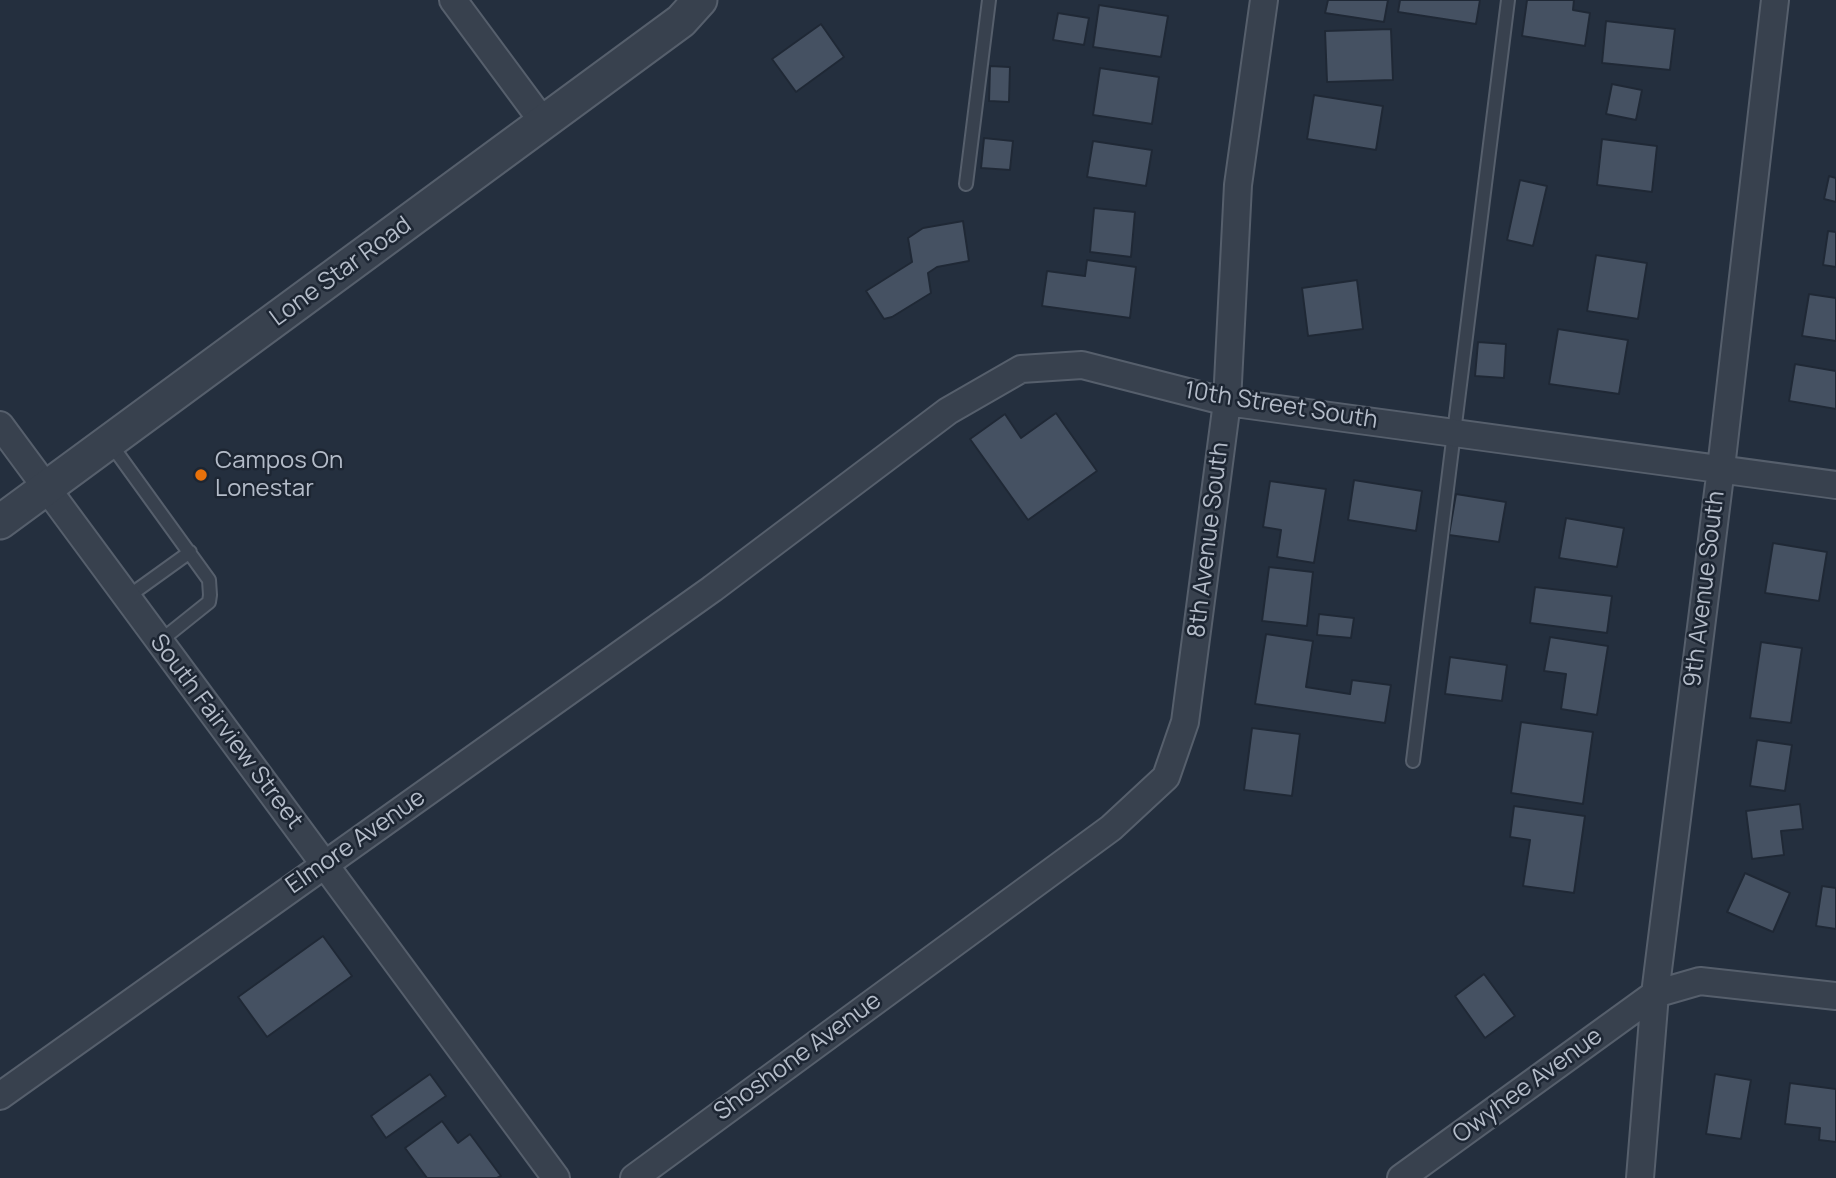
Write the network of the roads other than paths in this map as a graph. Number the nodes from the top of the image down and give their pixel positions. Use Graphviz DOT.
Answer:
graph roads {
  1 [pos="453,0"];
  2 [pos="989,0"];
  3 [pos="1264,0"];
  4 [pos="1508,0"];
  5 [pos="1775,0"];
  6 [pos="690,11"];
  7 [pos="544,123"];
  8 [pos="966,184"];
  9 [pos="1227,402"];
  10 [pos="0,425"];
  11 [pos="1454,432"];
  12 [pos="109,442"];
  13 [pos="1721,468"];
  14 [pos="1836,485"];
  15 [pos="46,489"];
  16 [pos="0,522"];
  17 [pos="190,552"];
  18 [pos="712,589"];
  19 [pos="126,598"];
  20 [pos="159,642"];
  21 [pos="1413,761"];
  22 [pos="324,865"];
  23 [pos="962,936"];
  24 [pos="1655,994"];
  25 [pos="1836,996"];
  26 [pos="0,1096"];
  27 [pos="556,1178"];
  28 [pos="634,1178"];
  29 [pos="1401,1178"];
  30 [pos="1640,1178"];
  1 -- 7 [label="street"];
  2 -- 8 [label="lane"];
  3 -- 9 [label="street, 8th Avenue South"];
  4 -- 11 [label="lane"];
  5 -- 13 [label="street, 9th Avenue South"];
  6 -- 7 [label="street, Lone Star Road"];
  7 -- 12 [label="street, Lone Star Road"];
  9 -- 11 [label="street, 10th Street South"];
  9 -- 18 [label="street, 10th Street South"];
  9 -- 23 [label="street, 8th Avenue South"];
  10 -- 15 [label="street, South Fairview Street"];
  11 -- 13 [label="street, 10th Street South"];
  11 -- 21 [label="lane"];
  12 -- 15 [label="street, Lone Star Road"];
  12 -- 17 [label="lane"];
  13 -- 14 [label="street, 10th Street South"];
  13 -- 24 [label="street, 9th Avenue South"];
  15 -- 16 [label="street, Lone Star Road"];
  15 -- 19 [label="street, South Fairview Street"];
  17 -- 19 [label="lane"];
  17 -- 20 [label="lane"];
  18 -- 22 [label="street, Elmore Avenue"];
  19 -- 20 [label="street, South Fairview Street"];
  20 -- 22 [label="street, South Fairview Street"];
  22 -- 26 [label="street, Elmore Avenue"];
  22 -- 27 [label="street, South Fairview Street"];
  23 -- 28 [label="street, Shoshone Avenue"];
  24 -- 25 [label="street, Owyhee Avenue"];
  24 -- 29 [label="street, Owyhee Avenue"];
  24 -- 30 [label="street, 9th Avenue South"];
}
